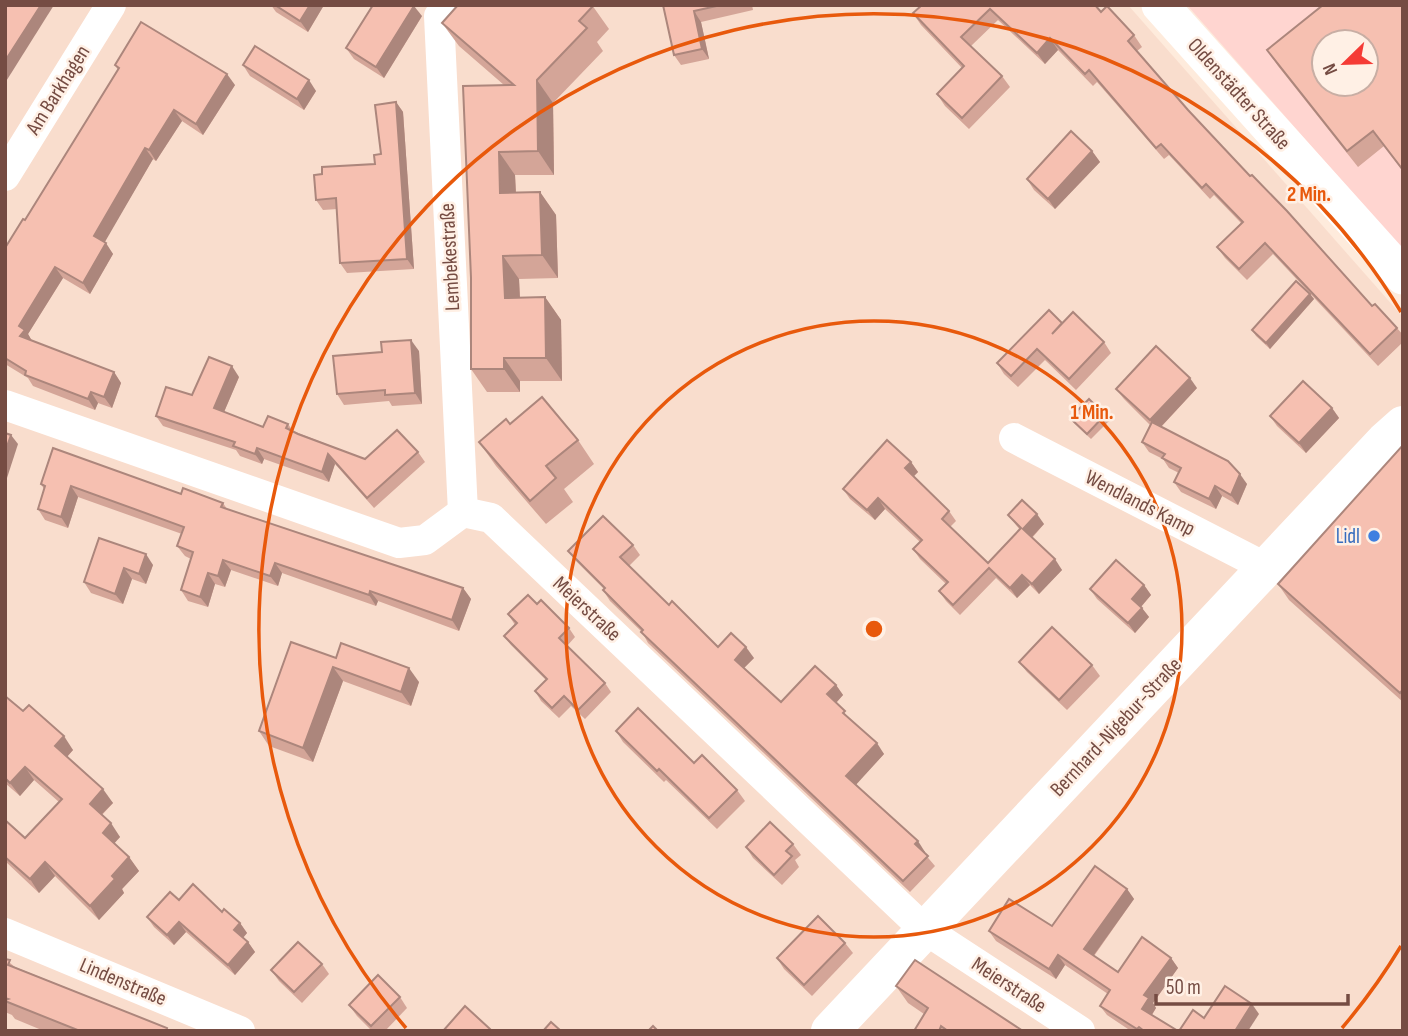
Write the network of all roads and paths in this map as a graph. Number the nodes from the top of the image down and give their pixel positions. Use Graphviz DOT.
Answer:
graph roads {
  1 [pos="111,5"];
  2 [pos="1160,5"];
  3 [pos="437,9"];
  4 [pos="5,176"];
  5 [pos="1403,276"];
  6 [pos="5,405"];
  7 [pos="1403,425"];
  8 [pos="1014,438"];
  9 [pos="463,512"];
  10 [pos="1267,568"];
  11 [pos="924,929"];
  12 [pos="5,933"];
  13 [pos="240,1031"];
  14 [pos="830,1031"];
  15 [pos="1080,1031"];
  1 -- 4 [label="street, Am Barkhagen"];
  2 -- 5 [label="street, Oldenstädter Straße"];
  3 -- 9 [label="street, Lembekestraße"];
  6 -- 9 [label="street"];
  7 -- 10 [label="main road, Bernhard-Nigebur-Straße"];
  8 -- 10 [label="street, Wendlands Kamp"];
  9 -- 11 [label="street, Meierstraße"];
  10 -- 11 [label="main road, Bernhard-Nigebur-Straße"];
  11 -- 14 [label="main road, Bernhard-Nigebur-Straße"];
  11 -- 15 [label="street, Meierstraße"];
  12 -- 13 [label="street, Lindenstraße"];
}
